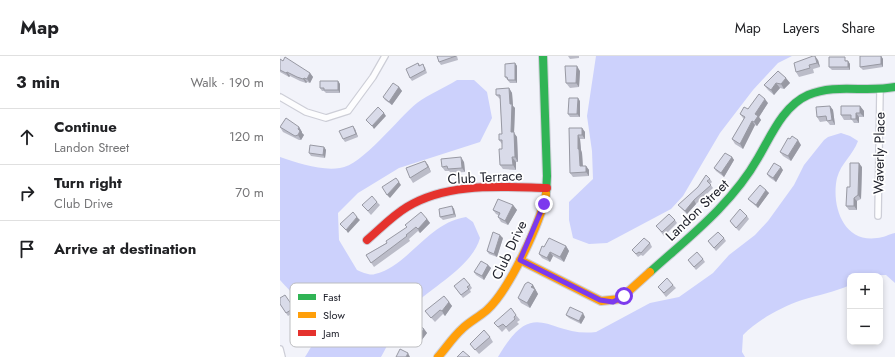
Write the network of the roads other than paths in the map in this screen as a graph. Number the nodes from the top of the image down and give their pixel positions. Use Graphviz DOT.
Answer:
graph roads {
  1 [pos="384,56"];
  2 [pos="543,56"];
  3 [pos="895,88"];
  4 [pos="880,90"];
  5 [pos="280,97"];
  6 [pos="547,188"];
  7 [pos="878,216"];
  8 [pos="367,240"];
  9 [pos="520,260"];
  10 [pos="280,349"];
  11 [pos="282,357"];
  12 [pos="438,357"];
  1 -- 5 [label="street"];
  2 -- 6 [label="street, Club Drive"];
  3 -- 4 [label="street, Landon Street"];
  4 -- 7 [label="street, Waverly Place"];
  4 -- 9 [label="street, Landon Street"];
  6 -- 8 [label="street, Club Terrace"];
  6 -- 9 [label="street, Club Drive"];
  9 -- 12 [label="street, Club Drive"];
  10 -- 11 [label="street"];
}
